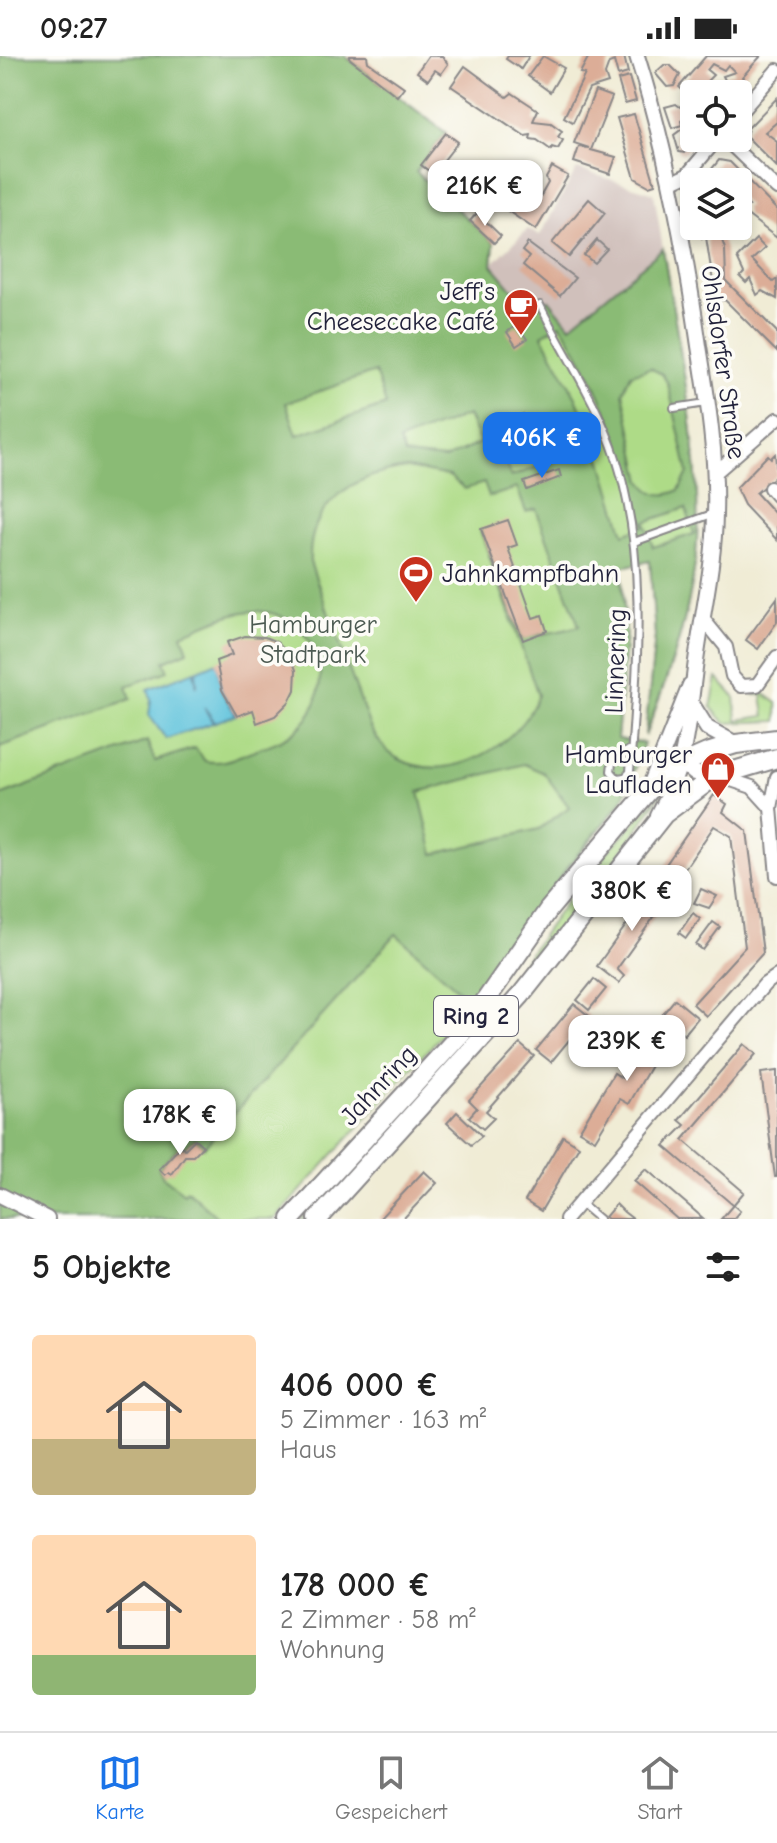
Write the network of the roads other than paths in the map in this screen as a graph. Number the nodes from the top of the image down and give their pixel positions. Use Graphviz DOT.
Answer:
graph roads {
  1 [pos="637,56"];
  2 [pos="777,70"];
  3 [pos="752,99"];
  4 [pos="708,152"];
  5 [pos="736,152"];
  6 [pos="672,182"];
  7 [pos="777,189"];
  8 [pos="540,305"];
  9 [pos="708,402"];
  10 [pos="674,408"];
  11 [pos="777,419"];
  12 [pos="715,473"];
  13 [pos="715,513"];
  14 [pos="634,542"];
  15 [pos="704,620"];
  16 [pos="777,657"];
  17 [pos="693,678"];
  18 [pos="692,704"];
  19 [pos="671,736"];
  20 [pos="777,739"];
  21 [pos="736,744"];
  22 [pos="629,750"];
  23 [pos="777,758"];
  24 [pos="682,764"];
  25 [pos="714,777"];
  26 [pos="777,777"];
  27 [pos="642,798"];
  28 [pos="771,808"];
  29 [pos="650,830"];
  30 [pos="777,876"];
  31 [pos="777,976"];
  32 [pos="0,1195"];
  33 [pos="580,1203"];
  34 [pos="47,1219"];
  35 [pos="291,1219"];
  36 [pos="318,1219"];
  37 [pos="566,1219"];
  38 [pos="599,1219"];
  1 -- 6 [label="street, Ohlsdorfer Straße"];
  2 -- 3 [label="street"];
  4 -- 6 [label="street"];
  5 -- 7 [label="street"];
  6 -- 9 [label="street, Ohlsdorfer Straße"];
  8 -- 14 [label="lane, Linnering"];
  9 -- 10 [label="lane"];
  9 -- 12 [label="street, Ohlsdorfer Straße"];
  11 -- 12 [label="street"];
  12 -- 13 [label="street, Ohlsdorfer Straße"];
  13 -- 14 [label="lane"];
  13 -- 15 [label="street, Ohlsdorfer Straße"];
  14 -- 22 [label="lane, Linnering"];
  15 -- 16 [label="street"];
  15 -- 17 [label="street, Ohlsdorfer Straße"];
  17 -- 18 [label="street, Ohlsdorfer Straße"];
  17 -- 19 [label="street, Ohlsdorfer Straße"];
  18 -- 21 [label="street"];
  18 -- 24 [label="street, Ohlsdorfer Straße"];
  19 -- 24 [label="street"];
  19 -- 27 [label="street, Ohlsdorfer Straße"];
  20 -- 21 [label="main road, Ring 2"];
  21 -- 24 [label="main road, Ring 2"];
  22 -- 22 [label="lane, Linnering"];
  23 -- 25 [label="main road, Ring 2"];
  24 -- 25 [label="street"];
  24 -- 27 [label="main road, Jahnring / Ring 2"];
  24 -- 29 [label="street, Ohlsdorfer Straße"];
  25 -- 28 [label="street"];
  25 -- 29 [label="main road, Ring 2"];
  26 -- 28 [label="street"];
  27 -- 35 [label="main road, Jahnring / Ring 2"];
  28 -- 30 [label="street"];
  29 -- 36 [label="main road, Jahnring / Ring 2"];
  31 -- 33 [label="street"];
  32 -- 34 [label="street"];
  33 -- 37 [label="street"];
  33 -- 38 [label="lane"];
}
